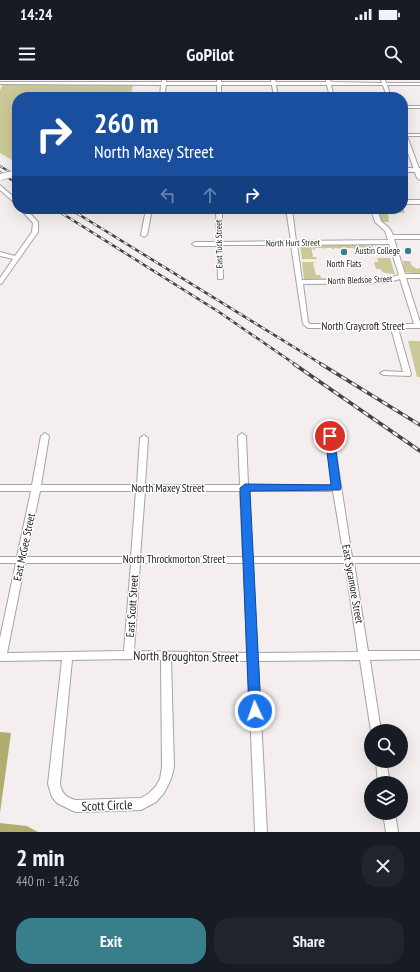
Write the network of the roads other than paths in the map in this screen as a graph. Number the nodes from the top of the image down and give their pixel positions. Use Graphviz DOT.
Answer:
graph roads {
  1 [pos="53,82"];
  2 [pos="108,82"];
  3 [pos="164,82"];
  4 [pos="219,82"];
  5 [pos="274,82"];
  6 [pos="329,82"];
  7 [pos="383,82"];
  8 [pos="0,83"];
  9 [pos="420,84"];
  10 [pos="163,92"];
  11 [pos="275,92"];
  12 [pos="331,92"];
  13 [pos="387,92"];
  14 [pos="408,107"];
  15 [pos="420,107"];
  16 [pos="408,134"];
  17 [pos="420,135"];
  18 [pos="408,146"];
  19 [pos="418,169"];
  20 [pos="12,174"];
  21 [pos="0,177"];
  22 [pos="420,178"];
  23 [pos="0,187"];
  24 [pos="12,198"];
  25 [pos="408,202"];
  26 [pos="420,202"];
  27 [pos="28,214"];
  28 [pos="147,214"];
  29 [pos="219,214"];
  30 [pos="290,214"];
  31 [pos="376,214"];
  32 [pos="144,235"];
  33 [pos="420,237"];
  34 [pos="391,239"];
  35 [pos="293,243"];
  36 [pos="195,244"];
  37 [pos="218,244"];
  38 [pos="0,254"];
  39 [pos="17,258"];
  40 [pos="402,276"];
  41 [pos="420,276"];
  42 [pos="220,278"];
  43 [pos="0,282"];
  44 [pos="299,282"];
  45 [pos="394,327"];
  46 [pos="384,373"];
  47 [pos="45,436"];
  48 [pos="242,436"];
  49 [pos="330,436"];
  50 [pos="144,438"];
  51 [pos="140,487"];
  52 [pos="0,488"];
  53 [pos="36,488"];
  54 [pos="245,488"];
  55 [pos="336,488"];
  56 [pos="136,559"];
  57 [pos="0,560"];
  58 [pos="20,560"];
  59 [pos="248,560"];
  60 [pos="349,560"];
  61 [pos="420,560"];
  62 [pos="128,655"];
  63 [pos="166,655"];
  64 [pos="420,655"];
  65 [pos="67,656"];
  66 [pos="252,656"];
  67 [pos="365,656"];
  68 [pos="1,657"];
  69 [pos="375,724"];
  70 [pos="390,820"];
  71 [pos="261,832"];
  72 [pos="392,832"];
  1 -- 2 [label="street"];
  1 -- 8 [label="street"];
  2 -- 3 [label="street"];
  3 -- 4 [label="street"];
  3 -- 10 [label="street"];
  4 -- 5 [label="street"];
  5 -- 6 [label="street"];
  5 -- 11 [label="street"];
  6 -- 7 [label="street"];
  6 -- 12 [label="street"];
  7 -- 9 [label="street"];
  7 -- 13 [label="street"];
  14 -- 15 [label="street"];
  16 -- 17 [label="street"];
  18 -- 19 [label="street"];
  19 -- 22 [label="street"];
  20 -- 21 [label="main road, bridge"];
  23 -- 24 [label="street"];
  25 -- 26 [label="street"];
  27 -- 39 [label="street"];
  28 -- 32 [label="street"];
  29 -- 37 [label="street, East Tuck Street"];
  30 -- 35 [label="street"];
  31 -- 34 [label="street"];
  33 -- 34 [label="street, North Hurt Street"];
  34 -- 35 [label="street, North Hurt Street"];
  34 -- 40 [label="street"];
  35 -- 37 [label="street, North Hurt Street"];
  35 -- 44 [label="street"];
  36 -- 37 [label="street, North Hurt Street"];
  37 -- 42 [label="street, East Tuck Street"];
  38 -- 39 [label="street"];
  39 -- 43 [label="street"];
  40 -- 41 [label="street, North Bledsoe Street"];
  40 -- 44 [label="street, North Bledsoe Street"];
  40 -- 45 [label="street, North Craycroft Street"];
  44 -- 45 [label="street, North Craycroft Street"];
  45 -- 46 [label="street"];
  47 -- 53 [label="street, East McGee Street"];
  48 -- 54 [label="street"];
  49 -- 55 [label="street, East Sycamore Street"];
  50 -- 51 [label="street, East Scott Street"];
  51 -- 53 [label="street, North Maxey Street"];
  51 -- 54 [label="street, North Maxey Street"];
  51 -- 56 [label="street, East Scott Street"];
  52 -- 53 [label="street, North Maxey Street"];
  53 -- 58 [label="street, East McGee Street"];
  54 -- 55 [label="street, North Maxey Street"];
  54 -- 59 [label="street"];
  55 -- 60 [label="street, East Sycamore Street"];
  56 -- 58 [label="street, North Throckmorton Street"];
  56 -- 59 [label="street, North Throckmorton Street"];
  56 -- 62 [label="street, East Scott Street"];
  57 -- 58 [label="street, North Throckmorton Street"];
  58 -- 68 [label="street, East McGee Street"];
  59 -- 60 [label="street, North Throckmorton Street"];
  59 -- 66 [label="street"];
  60 -- 61 [label="street, North Throckmorton Street"];
  60 -- 67 [label="street, East Sycamore Street"];
  62 -- 63 [label="street, North Broughton Street"];
  62 -- 65 [label="street, North Broughton Street"];
  63 -- 65 [label="street, Scott Circle"];
  63 -- 66 [label="street, North Broughton Street"];
  64 -- 67 [label="street, North Broughton Street"];
  65 -- 68 [label="street, North Broughton Street"];
  66 -- 67 [label="street, North Broughton Street"];
  66 -- 71 [label="street"];
  67 -- 69 [label="street, East Sycamore Street"];
  70 -- 72 [label="street"];
}
